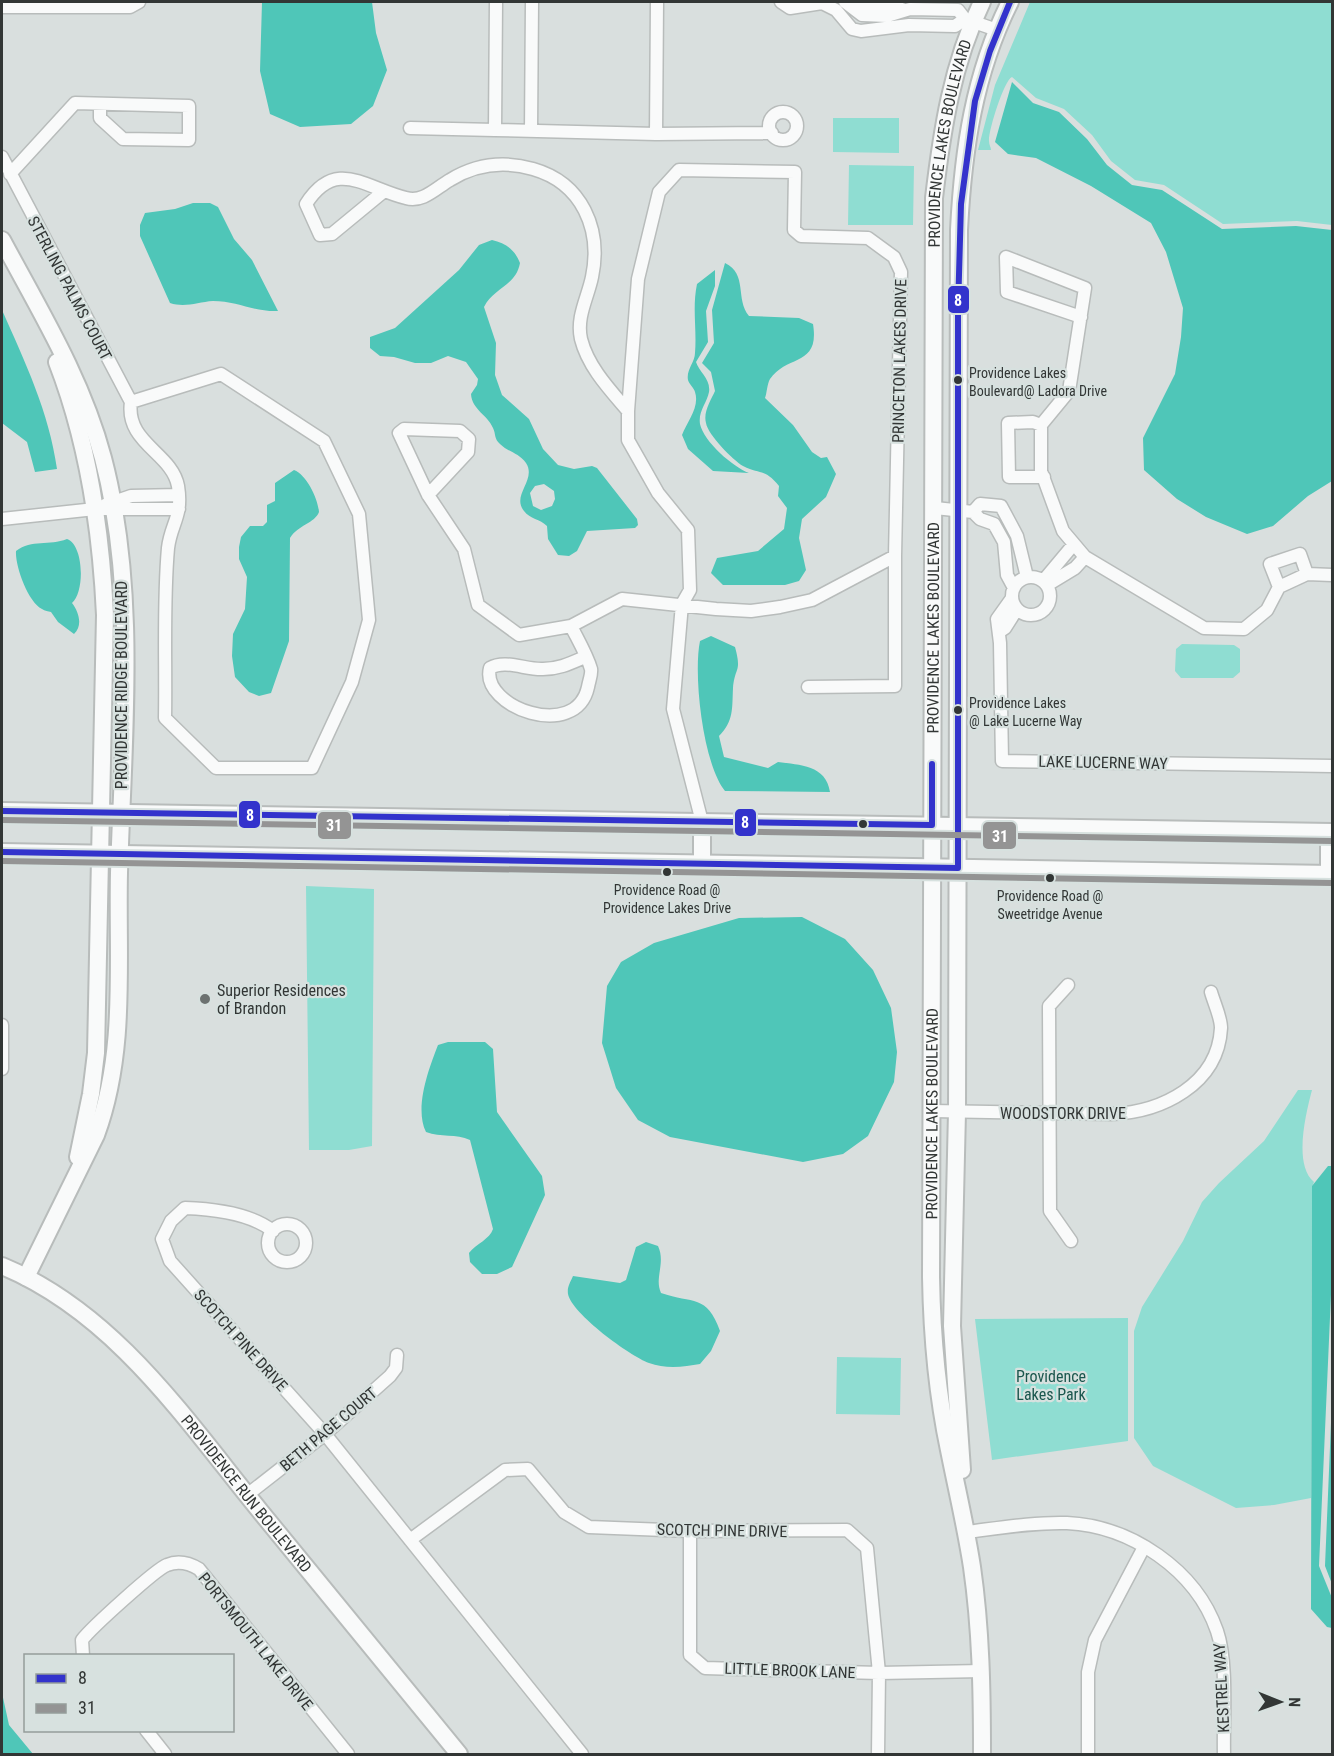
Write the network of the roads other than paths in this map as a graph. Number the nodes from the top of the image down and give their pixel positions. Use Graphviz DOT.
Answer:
graph roads {
  1 [pos="139,2"];
  2 [pos="496,2"];
  3 [pos="532,2"];
  4 [pos="657,2"];
  5 [pos="781,2"];
  6 [pos="821,2"];
  7 [pos="982,2"];
  8 [pos="1010,2"];
  9 [pos="846,3"];
  10 [pos="2,7"];
  11 [pos="969,19"];
  12 [pos="997,30"];
  13 [pos="100,104"];
  14 [pos="410,128"];
  15 [pos="495,130"];
  16 [pos="531,131"];
  17 [pos="771,133"];
  18 [pos="656,134"];
  19 [pos="2,157"];
  20 [pos="10,174"];
  21 [pos="383,192"];
  22 [pos="2,240"];
  23 [pos="29,292"];
  24 [pos="1081,316"];
  25 [pos="130,402"];
  26 [pos="628,411"];
  27 [pos="1041,425"];
  28 [pos="1044,477"];
  29 [pos="179,495"];
  30 [pos="428,495"];
  31 [pos="113,506"];
  32 [pos="934,508"];
  33 [pos="95,509"];
  34 [pos="179,509"];
  35 [pos="965,511"];
  36 [pos="2,519"];
  37 [pos="1074,544"];
  38 [pos="896,556"];
  39 [pos="1085,556"];
  40 [pos="1307,574"];
  41 [pos="1332,575"];
  42 [pos="1027,577"];
  43 [pos="1046,583"];
  44 [pos="1279,587"];
  45 [pos="1014,598"];
  46 [pos="682,604"];
  47 [pos="572,626"];
  48 [pos="585,657"];
  49 [pos="808,687"];
  50 [pos="1332,765"];
  51 [pos="2,811"];
  52 [pos="99,813"];
  53 [pos="121,813"];
  54 [pos="702,822"];
  55 [pos="932,825"];
  56 [pos="958,826"];
  57 [pos="1331,832"];
  58 [pos="2,852"];
  59 [pos="99,854"];
  60 [pos="120,854"];
  61 [pos="702,863"];
  62 [pos="933,867"];
  63 [pos="958,868"];
  64 [pos="1330,874"];
  65 [pos="1068,985"];
  66 [pos="1211,992"];
  67 [pos="2,1025"];
  68 [pos="2,1069"];
  69 [pos="932,1112"];
  70 [pos="957,1112"];
  71 [pos="1048,1114"];
  72 [pos="67,1195"];
  73 [pos="273,1231"];
  74 [pos="1071,1241"];
  75 [pos="2,1266"];
  76 [pos="26,1277"];
  77 [pos="397,1355"];
  78 [pos="325,1434"];
  79 [pos="247,1495"];
  80 [pos="964,1513"];
  81 [pos="690,1531"];
  82 [pos="967,1532"];
  83 [pos="410,1540"];
  84 [pos="1144,1547"];
  85 [pos="83,1654"];
  86 [pos="982,1671"];
  87 [pos="879,1673"];
  88 [pos="147,1732"];
  89 [pos="165,1755"];
  90 [pos="348,1755"];
  91 [pos="459,1755"];
  92 [pos="582,1755"];
  93 [pos="878,1755"];
  94 [pos="982,1755"];
  95 [pos="1088,1755"];
  96 [pos="1224,1755"];
  1 -- 10 [label="street"];
  2 -- 15 [label="street"];
  3 -- 16 [label="street"];
  4 -- 18 [label="street"];
  5 -- 6 [label="street"];
  6 -- 11 [label="street"];
  7 -- 11 [label="street, PROVIDENCE LAKES BOULEVARD"];
  8 -- 12 [label="street, PROVIDENCE LAKES BOULEVARD"];
  9 -- 11 [label="street"];
  11 -- 12 [label="street"];
  11 -- 32 [label="street, PROVIDENCE LAKES BOULEVARD"];
  12 -- 35 [label="street, PROVIDENCE LAKES BOULEVARD"];
  13 -- 13 [label="street"];
  13 -- 20 [label="street"];
  14 -- 15 [label="street"];
  15 -- 16 [label="street"];
  16 -- 18 [label="street"];
  17 -- 18 [label="street"];
  19 -- 20 [label="street, STERLING PALMS COURT"];
  20 -- 25 [label="street, STERLING PALMS COURT"];
  21 -- 21 [label="street"];
  21 -- 26 [label="street"];
  22 -- 23 [label="street, PROVIDENCE RIDGE BOULEVARD"];
  23 -- 31 [label="street, PROVIDENCE RIDGE BOULEVARD"];
  23 -- 33 [label="street, PROVIDENCE RIDGE BOULEVARD"];
  24 -- 24 [label="street"];
  24 -- 27 [label="street"];
  25 -- 29 [label="street, STERLING PALMS COURT"];
  25 -- 34 [label="street, STERLING PALMS COURT"];
  26 -- 38 [label="street, PRINCETON LAKES DRIVE"];
  26 -- 46 [label="street, PRINCETON LAKES DRIVE"];
  27 -- 28 [label="street"];
  27 -- 28 [label="street"];
  28 -- 37 [label="street"];
  29 -- 31 [label="street"];
  29 -- 34 [label="street, STERLING PALMS COURT"];
  30 -- 30 [label="street"];
  30 -- 47 [label="street"];
  31 -- 33 [label="street"];
  31 -- 34 [label="street"];
  31 -- 53 [label="street, PROVIDENCE RIDGE BOULEVARD"];
  32 -- 35 [label="street"];
  32 -- 55 [label="street, PROVIDENCE LAKES BOULEVARD"];
  33 -- 36 [label="street"];
  33 -- 52 [label="street, PROVIDENCE RIDGE BOULEVARD"];
  35 -- 42 [label="street"];
  35 -- 45 [label="street"];
  35 -- 56 [label="street, PROVIDENCE LAKES BOULEVARD"];
  37 -- 39 [label="street"];
  37 -- 43 [label="street"];
  38 -- 46 [label="street"];
  38 -- 49 [label="street"];
  39 -- 43 [label="street"];
  39 -- 44 [label="street"];
  40 -- 41 [label="street"];
  40 -- 44 [label="street"];
  40 -- 44 [label="street"];
  42 -- 43 [label="street"];
  42 -- 45 [label="street"];
  43 -- 45 [label="street"];
  45 -- 50 [label="street, LAKE LUCERNE WAY"];
  46 -- 47 [label="street"];
  46 -- 54 [label="street, PRINCETON LAKES DRIVE"];
  47 -- 48 [label="street"];
  48 -- 48 [label="street"];
  51 -- 52 [label="street"];
  52 -- 53 [label="street"];
  52 -- 59 [label="street, PROVIDENCE RIDGE BOULEVARD"];
  53 -- 54 [label="street"];
  53 -- 60 [label="street, PROVIDENCE RIDGE BOULEVARD"];
  54 -- 55 [label="street"];
  54 -- 61 [label="street"];
  55 -- 56 [label="street"];
  55 -- 62 [label="street, PROVIDENCE LAKES BOULEVARD"];
  56 -- 57 [label="street"];
  56 -- 63 [label="street, PROVIDENCE LAKES BOULEVARD"];
  57 -- 64 [label="street"];
  58 -- 59 [label="street"];
  59 -- 60 [label="street"];
  59 -- 72 [label="street, PROVIDENCE RIDGE BOULEVARD"];
  60 -- 61 [label="street"];
  60 -- 72 [label="street, PROVIDENCE RIDGE BOULEVARD"];
  61 -- 62 [label="street"];
  62 -- 63 [label="street"];
  62 -- 69 [label="street, PROVIDENCE LAKES BOULEVARD"];
  63 -- 64 [label="street"];
  63 -- 70 [label="street, PROVIDENCE LAKES BOULEVARD"];
  65 -- 71 [label="street"];
  66 -- 71 [label="street, WOODSTORK DRIVE"];
  67 -- 68 [label="street"];
  69 -- 70 [label="street, WOODSTORK DRIVE"];
  69 -- 80 [label="street, PROVIDENCE LAKES BOULEVARD"];
  70 -- 71 [label="street, WOODSTORK DRIVE"];
  70 -- 80 [label="street, PROVIDENCE LAKES BOULEVARD"];
  71 -- 74 [label="street"];
  72 -- 76 [label="street, PROVIDENCE RIDGE BOULEVARD"];
  73 -- 78 [label="street, SCOTCH PINE DRIVE"];
  75 -- 76 [label="street, PROVIDENCE RUN BOULEVARD"];
  76 -- 79 [label="street, PROVIDENCE RUN BOULEVARD"];
  77 -- 78 [label="street, BETH PAGE COURT"];
  78 -- 79 [label="street, BETH PAGE COURT"];
  78 -- 83 [label="street, SCOTCH PINE DRIVE"];
  79 -- 91 [label="street, PROVIDENCE RUN BOULEVARD"];
  80 -- 82 [label="street, PROVIDENCE LAKES BOULEVARD"];
  81 -- 83 [label="street, SCOTCH PINE DRIVE"];
  81 -- 87 [label="street, SCOTCH PINE DRIVE"];
  81 -- 87 [label="street, LITTLE BROOK LANE"];
  82 -- 84 [label="street, KESTREL WAY"];
  82 -- 86 [label="street, PROVIDENCE LAKES BOULEVARD"];
  83 -- 92 [label="street, SCOTCH PINE DRIVE"];
  84 -- 95 [label="street"];
  84 -- 96 [label="street, KESTREL WAY"];
  85 -- 90 [label="street, PORTSMOUTH LAKE DRIVE"];
  86 -- 87 [label="street, LITTLE BROOK LANE"];
  86 -- 94 [label="street, PROVIDENCE LAKES BOULEVARD"];
  87 -- 93 [label="street, SCOTCH PINE DRIVE"];
  88 -- 89 [label="street"];
}
